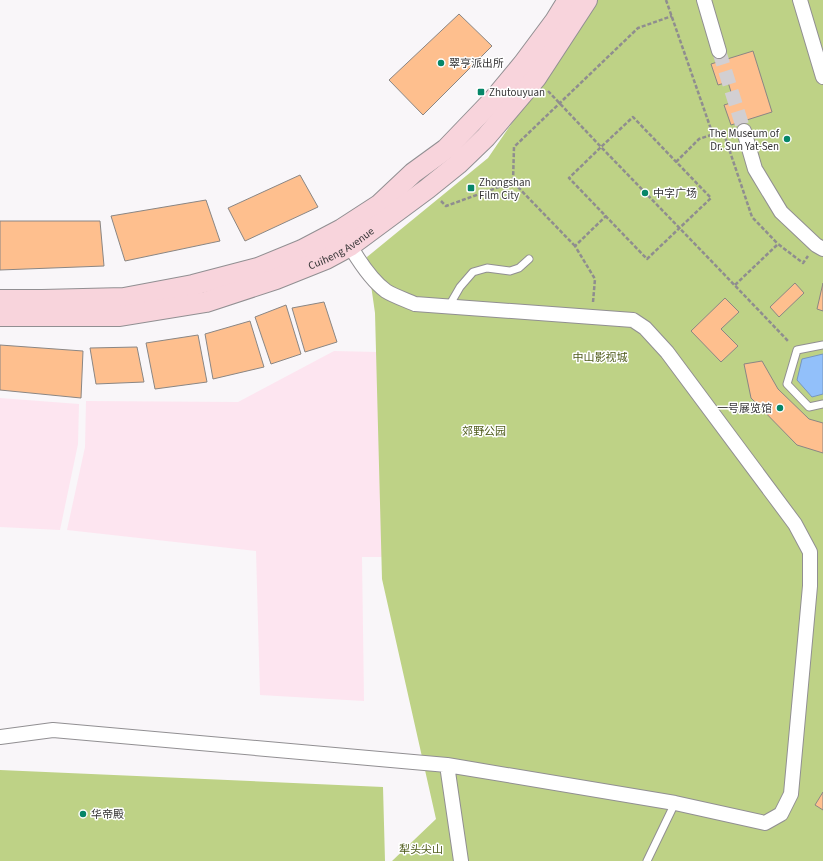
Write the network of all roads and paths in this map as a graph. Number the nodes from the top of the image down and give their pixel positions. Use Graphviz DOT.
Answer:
graph roads {
  1 [pos="568,0"];
  2 [pos="587,0"];
  3 [pos="666,0"];
  4 [pos="704,0"];
  5 [pos="800,0"];
  6 [pos="672,16"];
  7 [pos="719,51"];
  8 [pos="823,77"];
  9 [pos="536,78"];
  10 [pos="560,103"];
  11 [pos="744,131"];
  12 [pos="713,135"];
  13 [pos="601,147"];
  14 [pos="676,162"];
  15 [pos="513,182"];
  16 [pos="427,189"];
  17 [pos="606,216"];
  18 [pos="680,228"];
  19 [pos="346,237"];
  20 [pos="778,244"];
  21 [pos="574,246"];
  22 [pos="820,247"];
  23 [pos="529,259"];
  24 [pos="735,285"];
  25 [pos="0,300"];
  26 [pos="449,306"];
  27 [pos="0,316"];
  28 [pos="592,317"];
  29 [pos="823,345"];
  30 [pos="797,350"];
  31 [pos="823,404"];
  32 [pos="0,737"];
  33 [pos="448,765"];
  34 [pos="675,803"];
  35 [pos="460,861"];
  36 [pos="647,861"];
  1 -- 19 [label="main road, Cuiheng Avenue"];
  2 -- 9 [label="main road, Cuiheng Avenue"];
  3 -- 6 [label="path"];
  4 -- 7 [label="street"];
  5 -- 8 [label="street"];
  6 -- 10 [label="path"];
  6 -- 12 [label="path"];
  9 -- 10 [label="path"];
  9 -- 16 [label="main road, Cuiheng Avenue"];
  10 -- 13 [label="path"];
  10 -- 15 [label="path"];
  11 -- 22 [label="street"];
  12 -- 14 [label="path"];
  12 -- 20 [label="path"];
  13 -- 14 [label="path"];
  13 -- 17 [label="path"];
  13 -- 18 [label="path"];
  14 -- 18 [label="path"];
  15 -- 16 [label="path"];
  15 -- 21 [label="path"];
  16 -- 19 [label="main road, Cuiheng Avenue"];
  17 -- 18 [label="path"];
  17 -- 21 [label="path"];
  18 -- 24 [label="path"];
  19 -- 25 [label="main road, Cuiheng Avenue"];
  19 -- 26 [label="street"];
  19 -- 27 [label="main road, Cuiheng Avenue"];
  20 -- 22 [label="path"];
  20 -- 24 [label="path"];
  21 -- 28 [label="path"];
  23 -- 26 [label="lane"];
  24 -- 30 [label="path"];
  26 -- 28 [label="street"];
  28 -- 34 [label="street"];
  29 -- 30 [label="lane"];
  30 -- 31 [label="lane"];
  32 -- 33 [label="street"];
  33 -- 34 [label="street"];
  33 -- 35 [label="street"];
  34 -- 36 [label="lane"];
}
